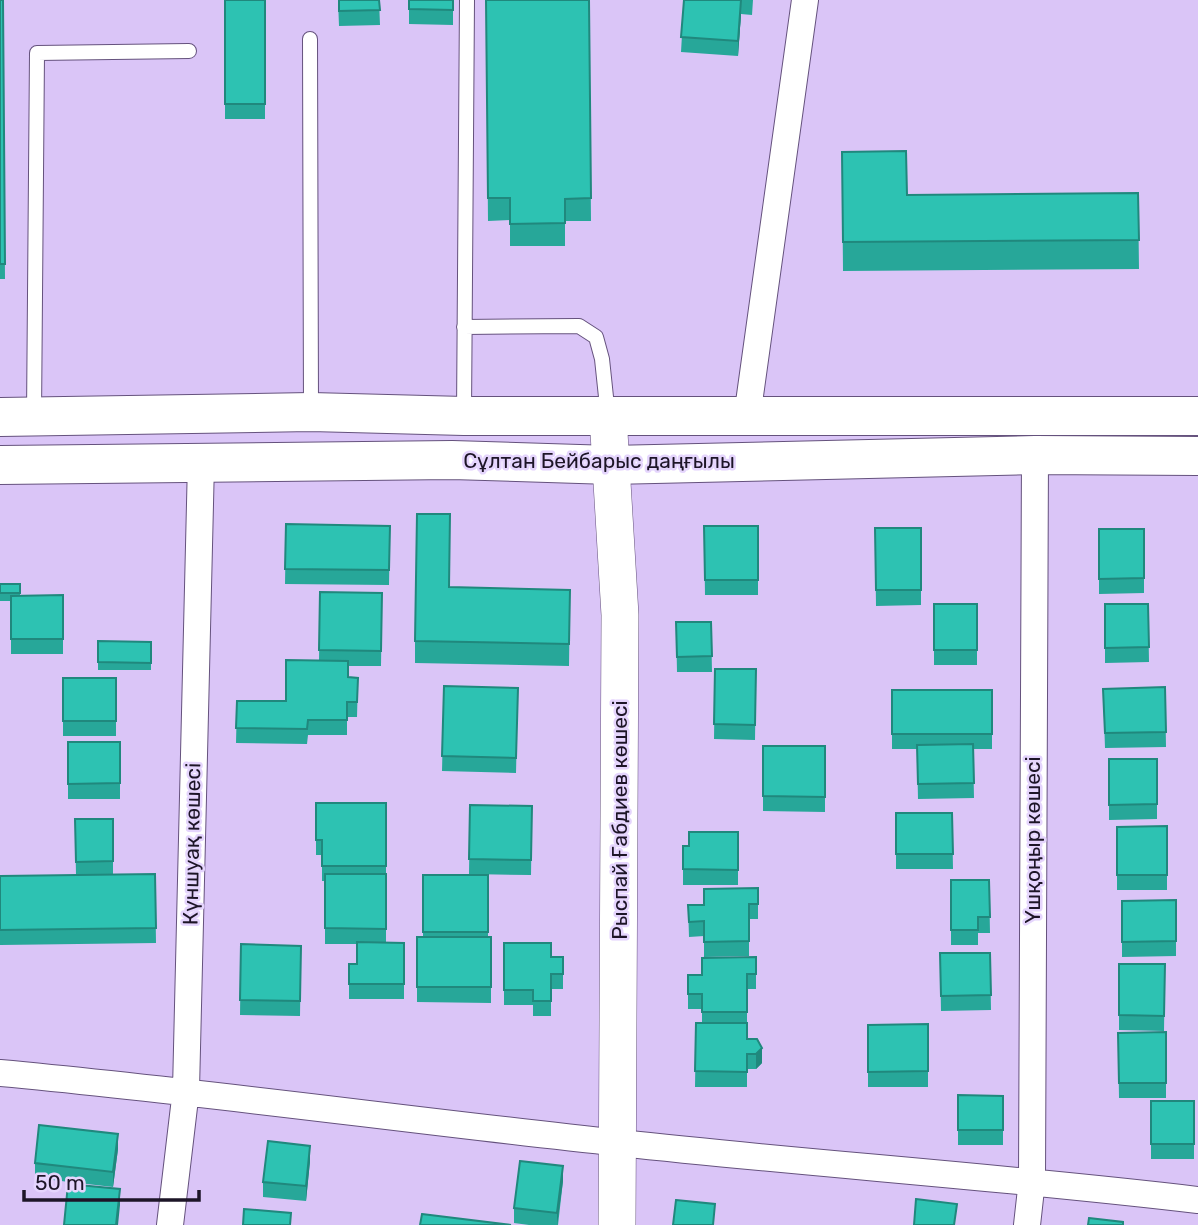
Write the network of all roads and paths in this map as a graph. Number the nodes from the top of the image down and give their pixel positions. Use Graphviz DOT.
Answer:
graph roads {
  1 [pos="467,0"];
  2 [pos="805,0"];
  3 [pos="310,39"];
  4 [pos="189,51"];
  5 [pos="464,327"];
  6 [pos="311,412"];
  7 [pos="464,416"];
  8 [pos="608,416"];
  9 [pos="1198,416"];
  10 [pos="17,417"];
  11 [pos="747,417"];
  12 [pos="1035,455"];
  13 [pos="1198,456"];
  14 [pos="201,463"];
  15 [pos="0,465"];
  16 [pos="611,465"];
  17 [pos="0,1073"];
  18 [pos="186,1090"];
  19 [pos="620,1143"];
  20 [pos="1032,1180"];
  21 [pos="1198,1200"];
  22 [pos="170,1225"];
  23 [pos="617,1225"];
  24 [pos="1027,1225"];
  1 -- 5 [label="lane"];
  2 -- 11 [label="street"];
  3 -- 6 [label="lane"];
  4 -- 10 [label="lane"];
  5 -- 7 [label="lane"];
  5 -- 8 [label="lane"];
  6 -- 7 [label="main road"];
  6 -- 10 [label="main road"];
  7 -- 8 [label="main road"];
  8 -- 11 [label="main road"];
  8 -- 16 [label="street, Рыспай Ғабдиев көшесі"];
  9 -- 11 [label="main road"];
  12 -- 13 [label="main road, Сұлтан Бейбарыс даңғылы"];
  12 -- 16 [label="main road, Сұлтан Бейбарыс даңғылы"];
  12 -- 20 [label="street, Үшқоңыр көшесі"];
  14 -- 15 [label="main road, Сұлтан Бейбарыс даңғылы"];
  14 -- 16 [label="main road, Сұлтан Бейбарыс даңғылы"];
  14 -- 18 [label="street, Күншуақ көшесі"];
  16 -- 19 [label="street, Рыспай Ғабдиев көшесі"];
  17 -- 18 [label="street"];
  18 -- 19 [label="street"];
  18 -- 22 [label="street, Күншуақ көшесі"];
  19 -- 20 [label="street"];
  19 -- 23 [label="street, Рыспай Ғабдиев көшесі"];
  20 -- 21 [label="street"];
  20 -- 24 [label="street, Үшқоңыр көшесі"];
}
